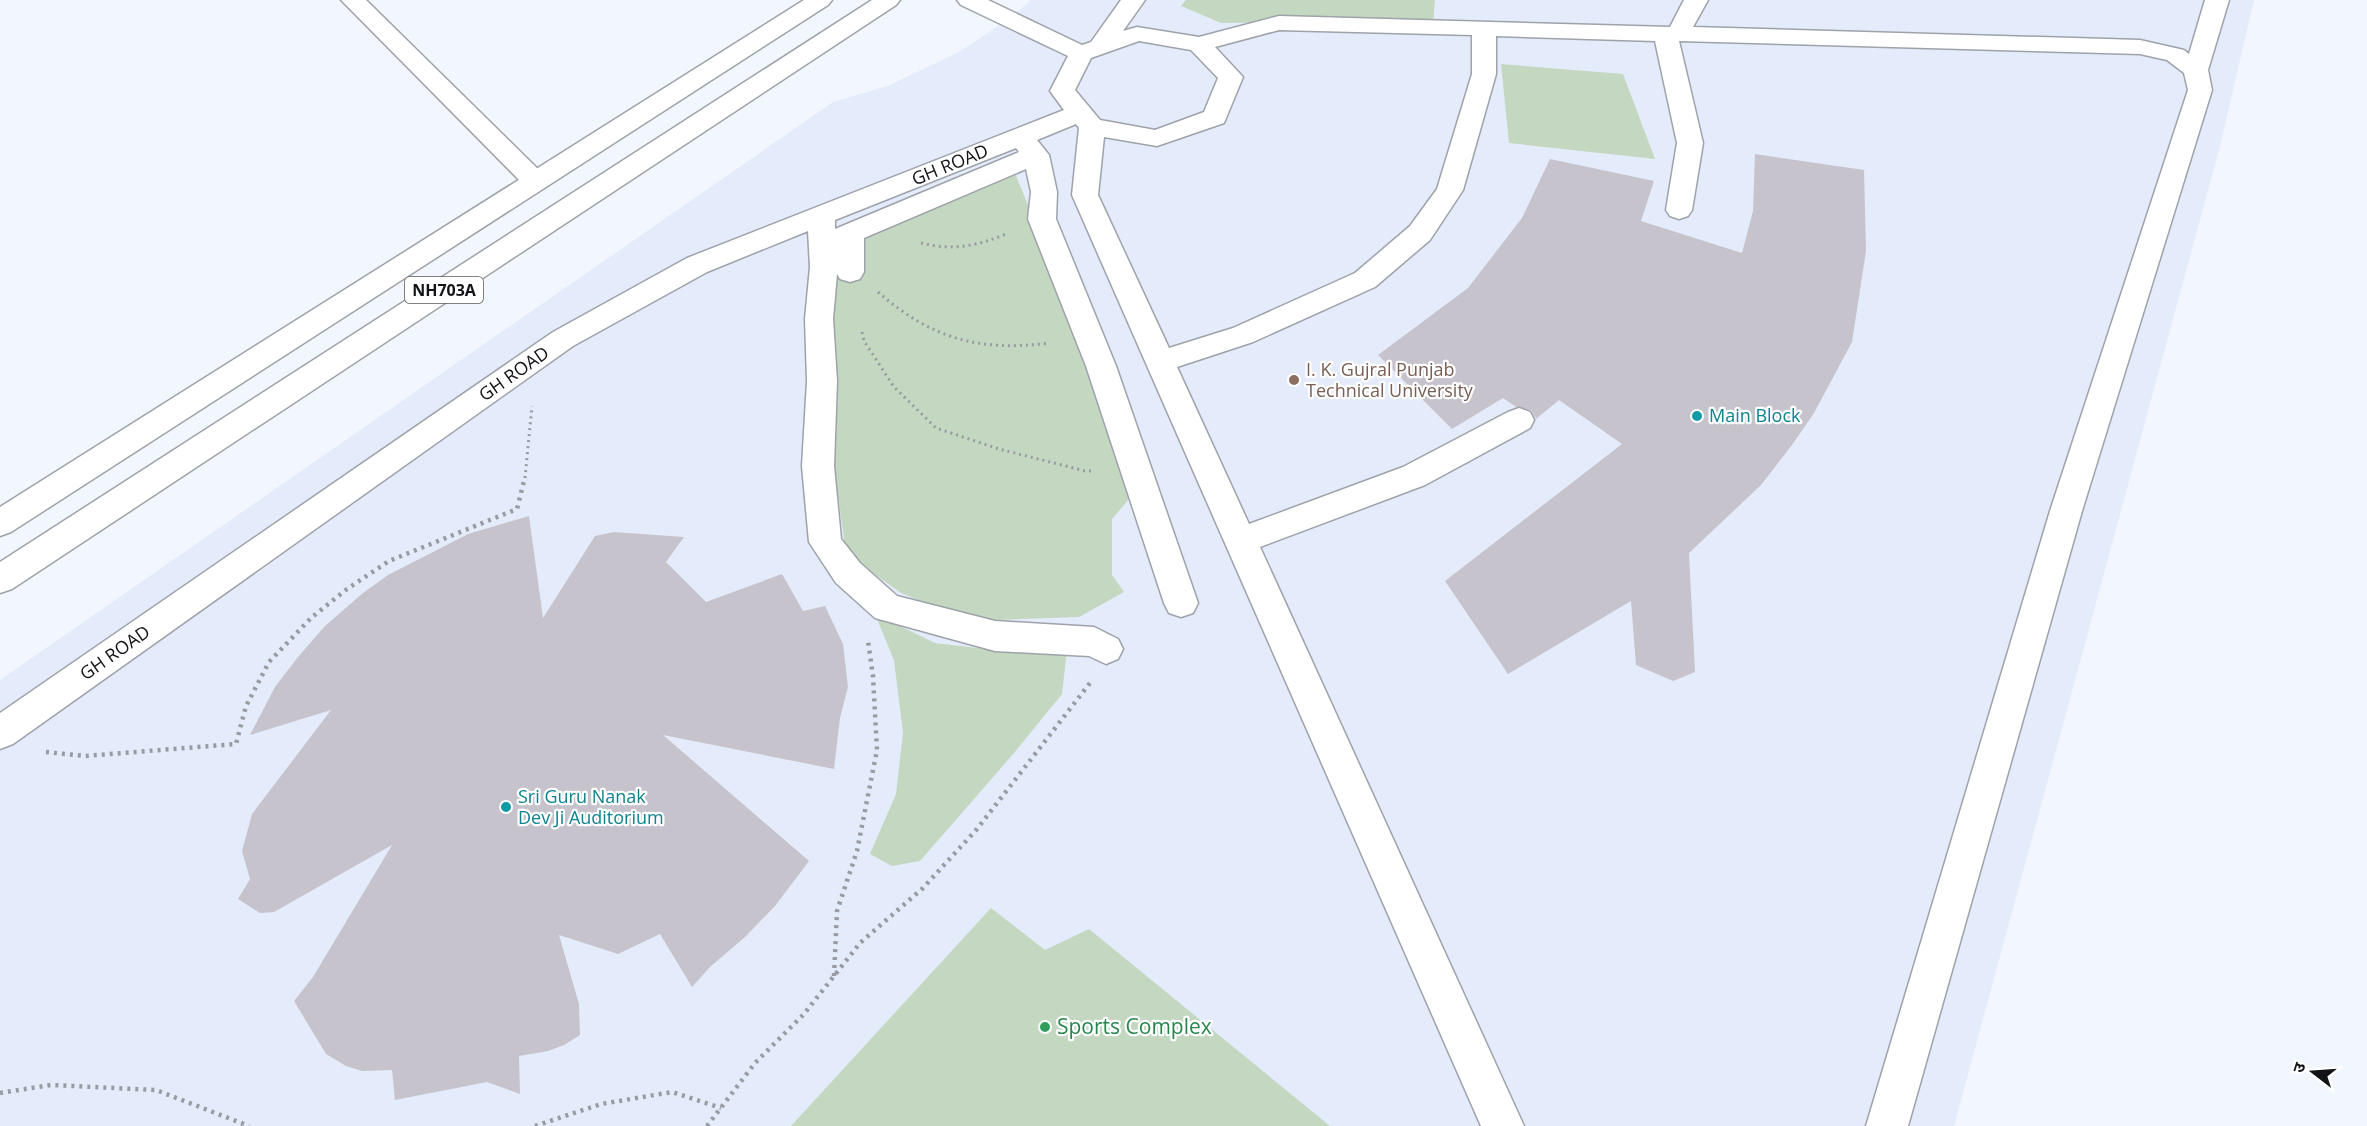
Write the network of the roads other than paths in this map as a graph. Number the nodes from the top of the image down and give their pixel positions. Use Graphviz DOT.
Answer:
graph roads {
  1 [pos="352,0"];
  2 [pos="819,0"];
  3 [pos="888,0"];
  4 [pos="969,0"];
  5 [pos="1133,0"];
  6 [pos="1696,0"];
  7 [pos="2217,0"];
  8 [pos="1484,29"];
  9 [pos="1671,34"];
  10 [pos="1199,44"];
  11 [pos="1090,50"];
  12 [pos="2196,70"];
  13 [pos="1086,120"];
  14 [pos="1028,146"];
  15 [pos="535,182"];
  16 [pos="1679,210"];
  17 [pos="839,231"];
  18 [pos="850,272"];
  19 [pos="1160,362"];
  20 [pos="1519,420"];
  21 [pos="0,523"];
  22 [pos="1240,541"];
  23 [pos="0,579"];
  24 [pos="1181,603"];
  25 [pos="1106,649"];
  26 [pos="0,733"];
  27 [pos="1503,1126"];
  28 [pos="1887,1126"];
  1 -- 15 [label="main road"];
  2 -- 15 [label="main road, NH703A"];
  3 -- 23 [label="main road, NH703A"];
  4 -- 11 [label="main road"];
  5 -- 11 [label="main road"];
  6 -- 9 [label="main road"];
  7 -- 12 [label="main road"];
  8 -- 9 [label="main road"];
  8 -- 10 [label="main road"];
  8 -- 19 [label="main road"];
  9 -- 12 [label="main road"];
  9 -- 16 [label="main road"];
  10 -- 11 [label="main road"];
  10 -- 13 [label="main road"];
  11 -- 13 [label="main road"];
  12 -- 28 [label="main road"];
  13 -- 14 [label="main road, GH ROAD"];
  13 -- 19 [label="main road"];
  14 -- 17 [label="main road, GH ROAD"];
  14 -- 17 [label="main road"];
  14 -- 24 [label="main road"];
  15 -- 21 [label="main road, NH703A"];
  17 -- 18 [label="main road"];
  17 -- 25 [label="main road"];
  17 -- 26 [label="main road, GH ROAD"];
  19 -- 22 [label="main road"];
  20 -- 22 [label="main road"];
  22 -- 27 [label="main road"];
}
